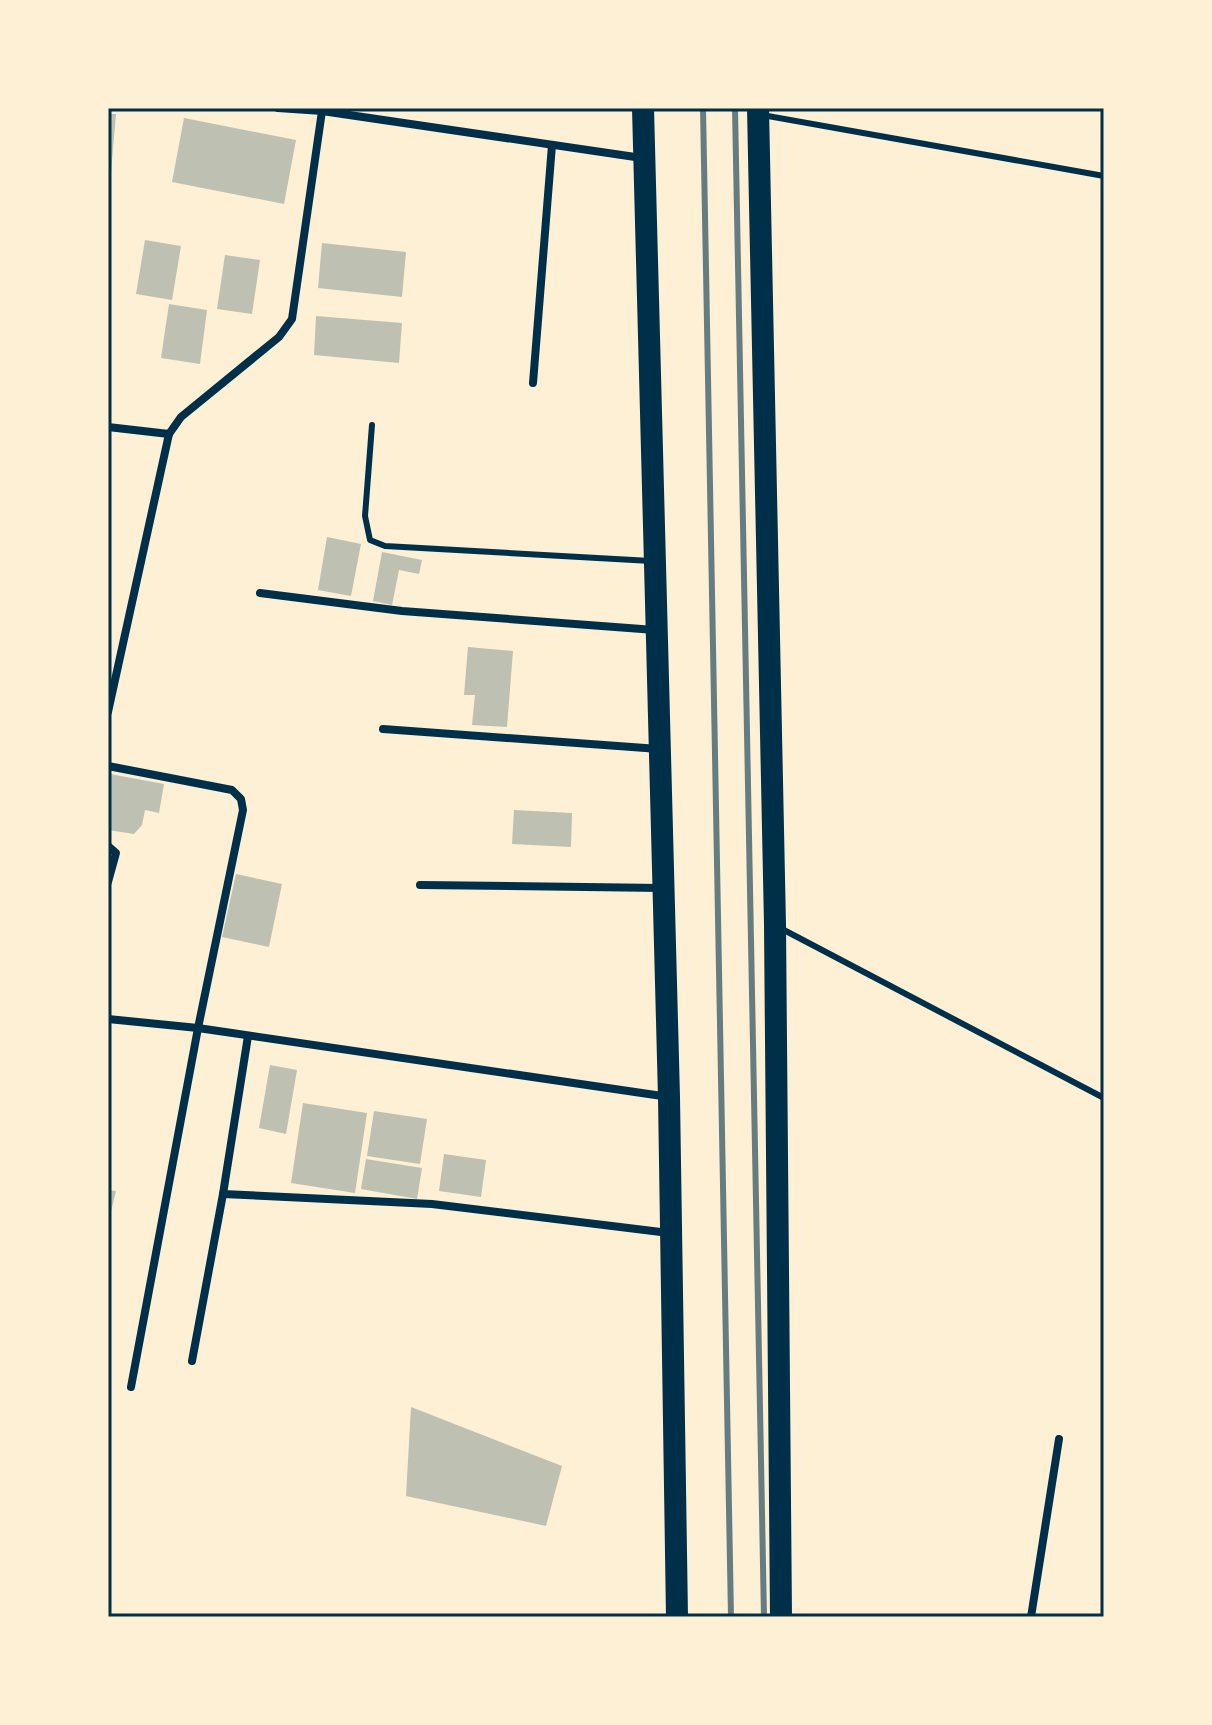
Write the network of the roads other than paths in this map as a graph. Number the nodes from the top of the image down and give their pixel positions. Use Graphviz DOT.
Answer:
graph roads {
  1 [pos="278,108"];
  2 [pos="643,108"];
  3 [pos="322,111"];
  4 [pos="758,111"];
  5 [pos="552,145"];
  6 [pos="643,158"];
  7 [pos="1104,176"];
  8 [pos="533,383"];
  9 [pos="372,425"];
  10 [pos="108,427"];
  11 [pos="169,434"];
  12 [pos="654,561"];
  13 [pos="260,593"];
  14 [pos="656,630"];
  15 [pos="108,712"];
  16 [pos="383,729"];
  17 [pos="660,749"];
  18 [pos="108,766"];
  19 [pos="108,846"];
  20 [pos="108,882"];
  21 [pos="420,885"];
  22 [pos="663,888"];
  23 [pos="775,925"];
  24 [pos="108,1019"];
  25 [pos="198,1028"];
  26 [pos="248,1036"];
  27 [pos="669,1097"];
  28 [pos="1104,1098"];
  29 [pos="223,1194"];
  30 [pos="670,1233"];
  31 [pos="192,1361"];
  32 [pos="131,1387"];
  33 [pos="1059,1439"];
  34 [pos="677,1617"];
  35 [pos="781,1617"];
  36 [pos="1031,1617"];
  1 -- 3 [label="street"];
  2 -- 6 [label="highway"];
  3 -- 5 [label="street"];
  3 -- 11 [label="street"];
  4 -- 7 [label="lane"];
  4 -- 23 [label="highway"];
  5 -- 6 [label="street"];
  5 -- 8 [label="street"];
  6 -- 12 [label="highway"];
  9 -- 12 [label="lane"];
  10 -- 11 [label="street"];
  11 -- 15 [label="street"];
  12 -- 14 [label="highway"];
  13 -- 14 [label="street"];
  14 -- 17 [label="highway"];
  16 -- 17 [label="street"];
  17 -- 22 [label="highway"];
  18 -- 25 [label="street"];
  19 -- 20 [label="street"];
  21 -- 22 [label="street"];
  22 -- 27 [label="highway"];
  23 -- 28 [label="lane"];
  23 -- 35 [label="highway"];
  24 -- 25 [label="street"];
  25 -- 26 [label="street"];
  25 -- 32 [label="street"];
  26 -- 27 [label="street"];
  26 -- 29 [label="street"];
  27 -- 30 [label="highway"];
  29 -- 30 [label="street"];
  29 -- 31 [label="street"];
  30 -- 34 [label="highway"];
  33 -- 36 [label="street"];
}
